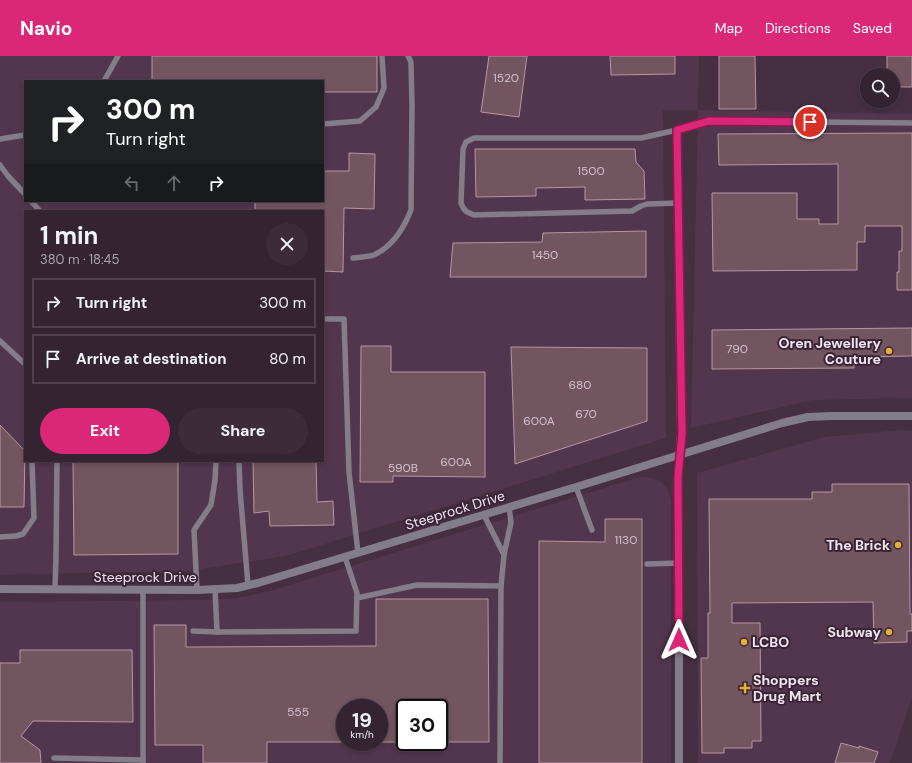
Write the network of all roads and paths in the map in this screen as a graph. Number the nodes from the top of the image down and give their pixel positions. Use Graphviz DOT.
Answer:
graph roads {
  1 [pos="118,56"];
  2 [pos="382,56"];
  3 [pos="408,56"];
  4 [pos="105,80"];
  5 [pos="912,123"];
  6 [pos="324,124"];
  7 [pos="677,130"];
  8 [pos="24,135"];
  9 [pos="0,139"];
  10 [pos="0,165"];
  11 [pos="24,193"];
  12 [pos="32,202"];
  13 [pos="678,203"];
  14 [pos="39,210"];
  15 [pos="353,258"];
  16 [pos="324,318"];
  17 [pos="0,341"];
  18 [pos="24,363"];
  19 [pos="912,416"];
  20 [pos="680,454"];
  21 [pos="32,462"];
  22 [pos="58,462"];
  23 [pos="216,462"];
  24 [pos="239,462"];
  25 [pos="576,487"];
  26 [pos="509,508"];
  27 [pos="484,515"];
  28 [pos="592,530"];
  29 [pos="0,537"];
  30 [pos="358,553"];
  31 [pos="504,555"];
  32 [pos="345,557"];
  33 [pos="679,563"];
  34 [pos="647,564"];
  35 [pos="248,585"];
  36 [pos="501,586"];
  37 [pos="0,589"];
  38 [pos="215,589"];
  39 [pos="55,590"];
  40 [pos="143,590"];
  41 [pos="197,590"];
  42 [pos="357,598"];
  43 [pos="192,631"];
  44 [pos="217,632"];
  45 [pos="54,758"];
  46 [pos="143,762"];
  47 [pos="500,763"];
  48 [pos="679,763"];
  1 -- 4 [label="lane"];
  2 -- 6 [label="lane"];
  3 -- 15 [label="lane"];
  5 -- 7 [label="lane"];
  7 -- 13 [label="street"];
  7 -- 13 [label="lane"];
  8 -- 9 [label="lane"];
  10 -- 11 [label="lane"];
  12 -- 14 [label="lane"];
  13 -- 20 [label="street"];
  16 -- 30 [label="lane"];
  17 -- 18 [label="lane"];
  19 -- 20 [label="street, Steeprock Drive"];
  20 -- 25 [label="street, Steeprock Drive"];
  20 -- 33 [label="street"];
  21 -- 29 [label="lane"];
  22 -- 39 [label="lane"];
  23 -- 41 [label="lane"];
  24 -- 35 [label="lane"];
  25 -- 26 [label="street, Steeprock Drive"];
  25 -- 28 [label="lane"];
  26 -- 27 [label="street, Steeprock Drive"];
  26 -- 31 [label="lane"];
  27 -- 30 [label="street, Steeprock Drive"];
  27 -- 31 [label="lane"];
  30 -- 32 [label="street, Steeprock Drive"];
  31 -- 36 [label="lane"];
  32 -- 35 [label="street, Steeprock Drive"];
  32 -- 42 [label="lane"];
  33 -- 34 [label="lane"];
  33 -- 48 [label="street"];
  35 -- 38 [label="street, Steeprock Drive"];
  36 -- 42 [label="lane"];
  36 -- 47 [label="lane"];
  37 -- 39 [label="street, Steeprock Drive"];
  38 -- 41 [label="street, Steeprock Drive"];
  38 -- 44 [label="lane"];
  39 -- 40 [label="street, Steeprock Drive"];
  40 -- 41 [label="street, Steeprock Drive"];
  40 -- 46 [label="lane"];
  42 -- 44 [label="lane"];
  43 -- 44 [label="lane"];
  45 -- 46 [label="lane"];
}
